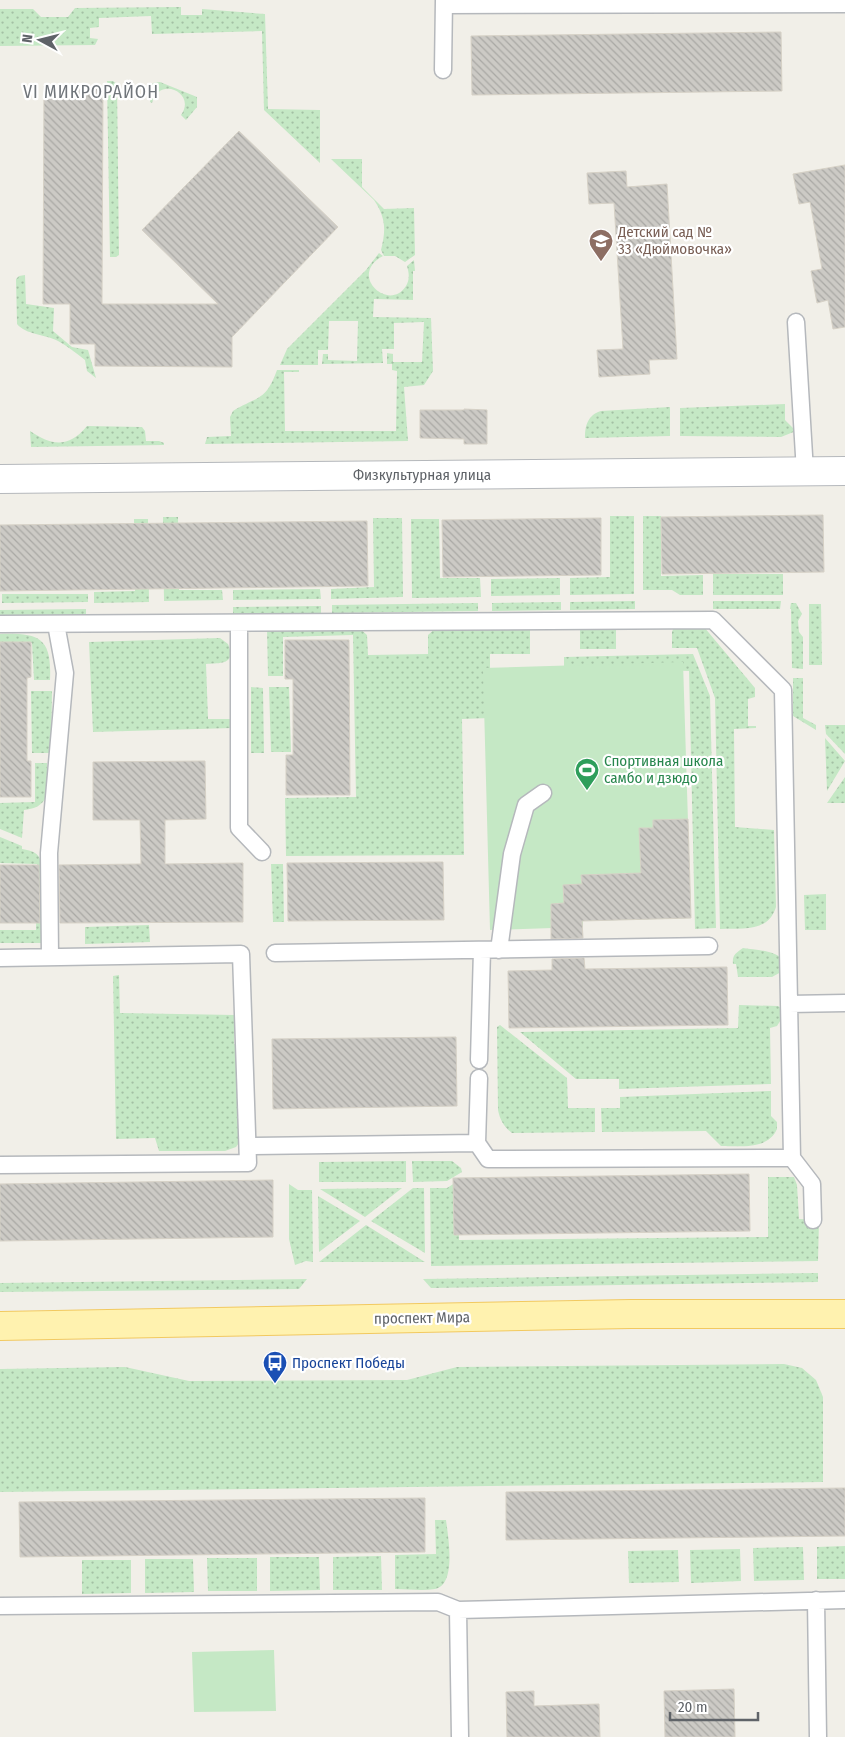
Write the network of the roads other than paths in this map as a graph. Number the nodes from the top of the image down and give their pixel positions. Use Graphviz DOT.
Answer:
graph roads {
  1 [pos="444,2"];
  2 [pos="845,4"];
  3 [pos="443,70"];
  4 [pos="796,322"];
  5 [pos="845,471"];
  6 [pos="805,472"];
  7 [pos="0,479"];
  8 [pos="239,623"];
  9 [pos="0,624"];
  10 [pos="56,624"];
  11 [pos="543,793"];
  12 [pos="262,852"];
  13 [pos="708,946"];
  14 [pos="482,950"];
  15 [pos="499,950"];
  16 [pos="275,953"];
  17 [pos="50,957"];
  18 [pos="0,958"];
  19 [pos="845,1003"];
  20 [pos="789,1004"];
  21 [pos="479,1060"];
  22 [pos="479,1078"];
  23 [pos="478,1143"];
  24 [pos="248,1146"];
  25 [pos="792,1158"];
  26 [pos="0,1165"];
  27 [pos="813,1220"];
  28 [pos="845,1314"];
  29 [pos="0,1326"];
  30 [pos="816,1600"];
  31 [pos="845,1600"];
  32 [pos="0,1606"];
  33 [pos="458,1610"];
  34 [pos="460,1737"];
  35 [pos="818,1737"];
  1 -- 2 [label="lane"];
  1 -- 3 [label="lane"];
  4 -- 6 [label="lane"];
  5 -- 6 [label="street, Физкультурная улица"];
  6 -- 7 [label="street, Физкультурная улица"];
  8 -- 10 [label="lane"];
  8 -- 12 [label="lane"];
  8 -- 20 [label="lane"];
  9 -- 10 [label="lane"];
  10 -- 17 [label="lane"];
  11 -- 15 [label="lane"];
  13 -- 15 [label="lane"];
  14 -- 15 [label="lane"];
  14 -- 16 [label="lane"];
  14 -- 21 [label="lane"];
  17 -- 18 [label="lane"];
  17 -- 24 [label="lane"];
  19 -- 20 [label="lane"];
  20 -- 25 [label="lane"];
  22 -- 23 [label="lane"];
  23 -- 24 [label="lane"];
  23 -- 25 [label="lane"];
  24 -- 26 [label="lane"];
  25 -- 27 [label="lane"];
  28 -- 29 [label="main road, проспект Мира"];
  30 -- 31 [label="lane"];
  30 -- 33 [label="lane"];
  30 -- 35 [label="lane"];
  32 -- 33 [label="lane"];
  33 -- 34 [label="lane"];
}
